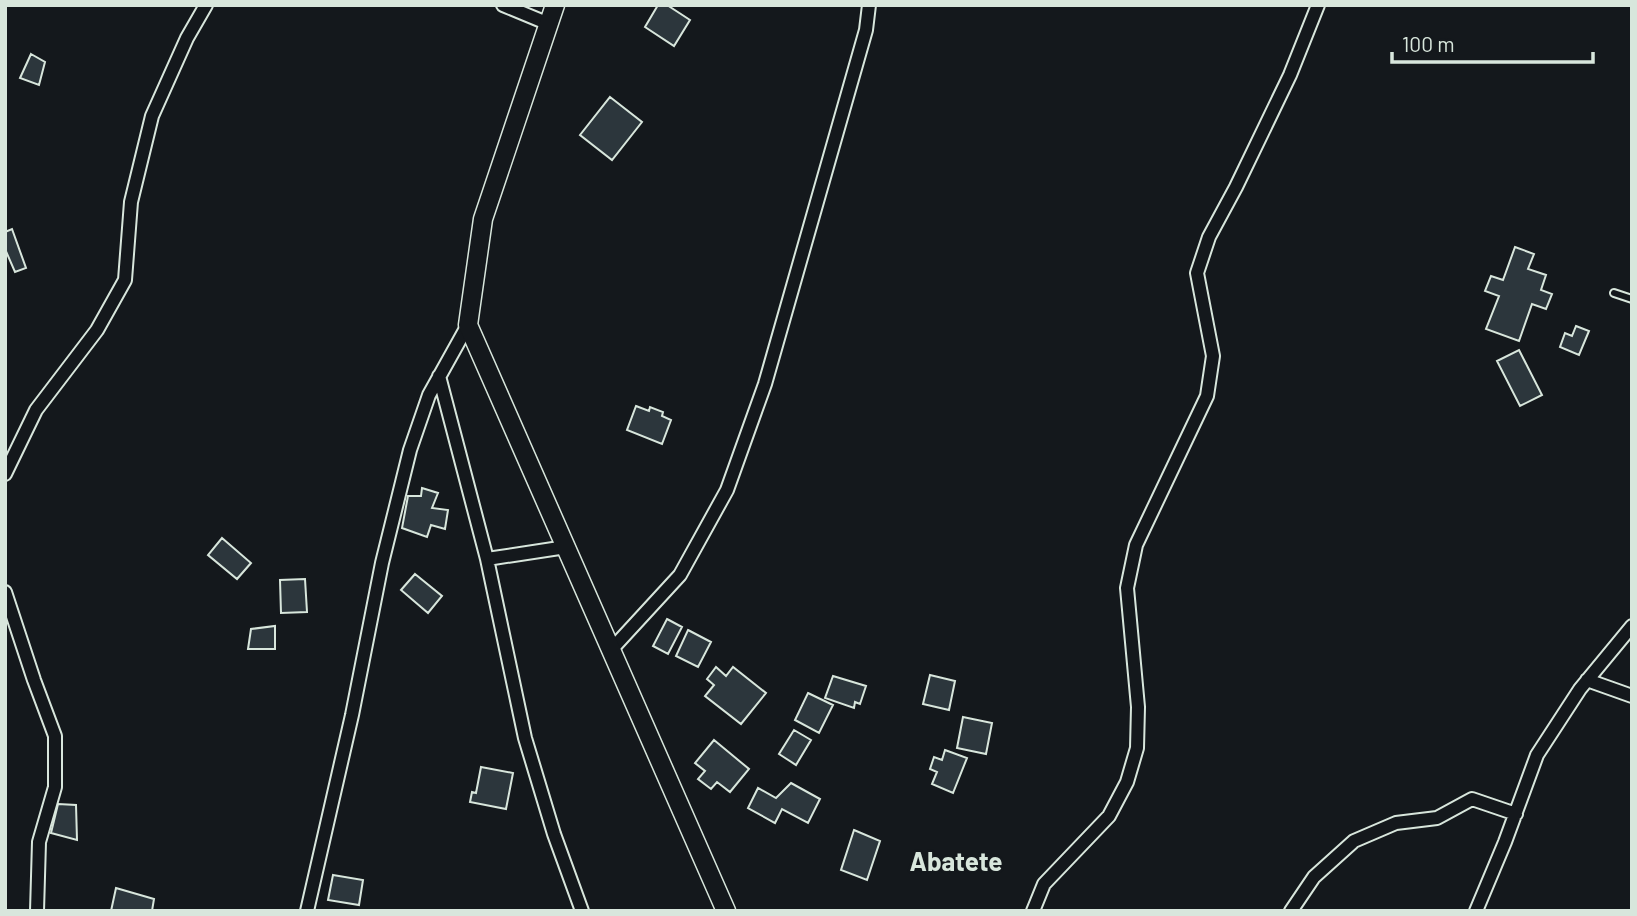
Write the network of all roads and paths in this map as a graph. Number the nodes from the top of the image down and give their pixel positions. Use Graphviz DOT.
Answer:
graph roads {
  1 [pos="206,5"];
  2 [pos="503,5"];
  3 [pos="555,5"];
  4 [pos="869,5"];
  5 [pos="1318,5"];
  6 [pos="549,24"];
  7 [pos="1614,293"];
  8 [pos="1632,299"];
  9 [pos="468,326"];
  10 [pos="439,376"];
  11 [pos="5,474"];
  12 [pos="566,547"];
  13 [pos="488,559"];
  14 [pos="5,592"];
  15 [pos="1632,626"];
  16 [pos="611,650"];
  17 [pos="1587,680"];
  18 [pos="1632,696"];
  19 [pos="1516,814"];
  20 [pos="37,911"];
  21 [pos="307,911"];
  22 [pos="582,911"];
  23 [pos="726,911"];
  24 [pos="1033,911"];
  25 [pos="1291,911"];
  26 [pos="1476,911"];
  1 -- 11 [label="street"];
  2 -- 6 [label="street"];
  3 -- 6 [label="main road"];
  4 -- 16 [label="street"];
  5 -- 24 [label="street"];
  6 -- 9 [label="main road"];
  7 -- 8 [label="lane"];
  9 -- 10 [label="street"];
  9 -- 12 [label="main road"];
  10 -- 13 [label="street"];
  10 -- 21 [label="street"];
  12 -- 13 [label="street"];
  12 -- 16 [label="main road"];
  13 -- 22 [label="street"];
  14 -- 20 [label="street"];
  15 -- 17 [label="street"];
  16 -- 23 [label="main road"];
  17 -- 18 [label="street"];
  17 -- 19 [label="street"];
  19 -- 25 [label="street"];
  19 -- 26 [label="street"];
}
